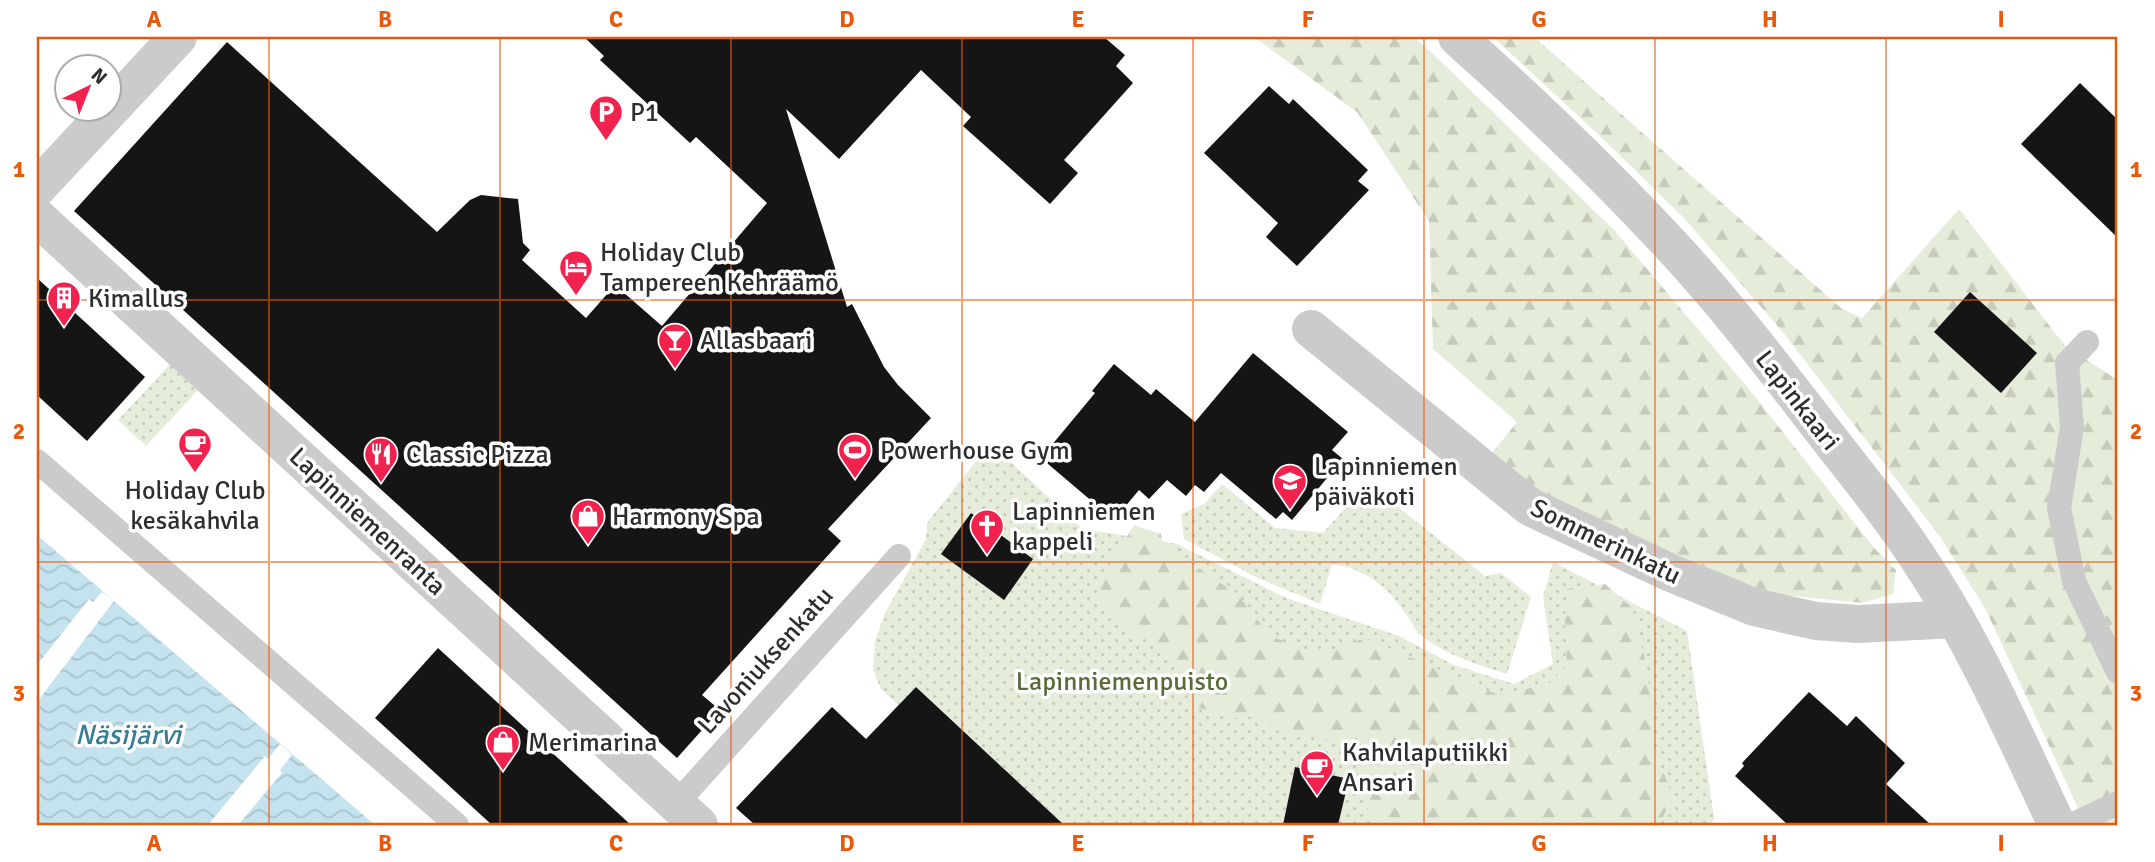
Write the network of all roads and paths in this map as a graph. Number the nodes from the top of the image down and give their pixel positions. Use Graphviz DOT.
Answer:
graph roads {
  1 [pos="178,37"];
  2 [pos="1457,37"];
  3 [pos="37,188"];
  4 [pos="37,217"];
  5 [pos="1311,329"];
  6 [pos="2087,342"];
  7 [pos="37,461"];
  8 [pos="900,556"];
  9 [pos="1956,618"];
  10 [pos="2118,672"];
  11 [pos="2118,803"];
  12 [pos="687,815"];
  13 [pos="457,825"];
  14 [pos="2057,825"];
  15 [pos="2071,825"];
  1 -- 3 [label="street"];
  2 -- 9 [label="street, Lapinkaari"];
  4 -- 12 [label="street, Lapinniemenranta"];
  5 -- 9 [label="street, Sommerinkatu"];
  6 -- 10 [label="lane"];
  7 -- 13 [label="lane"];
  8 -- 12 [label="lane, Lavoniuksenkatu"];
  9 -- 14 [label="street, Lapinkaari"];
  11 -- 15 [label="lane"];
}
